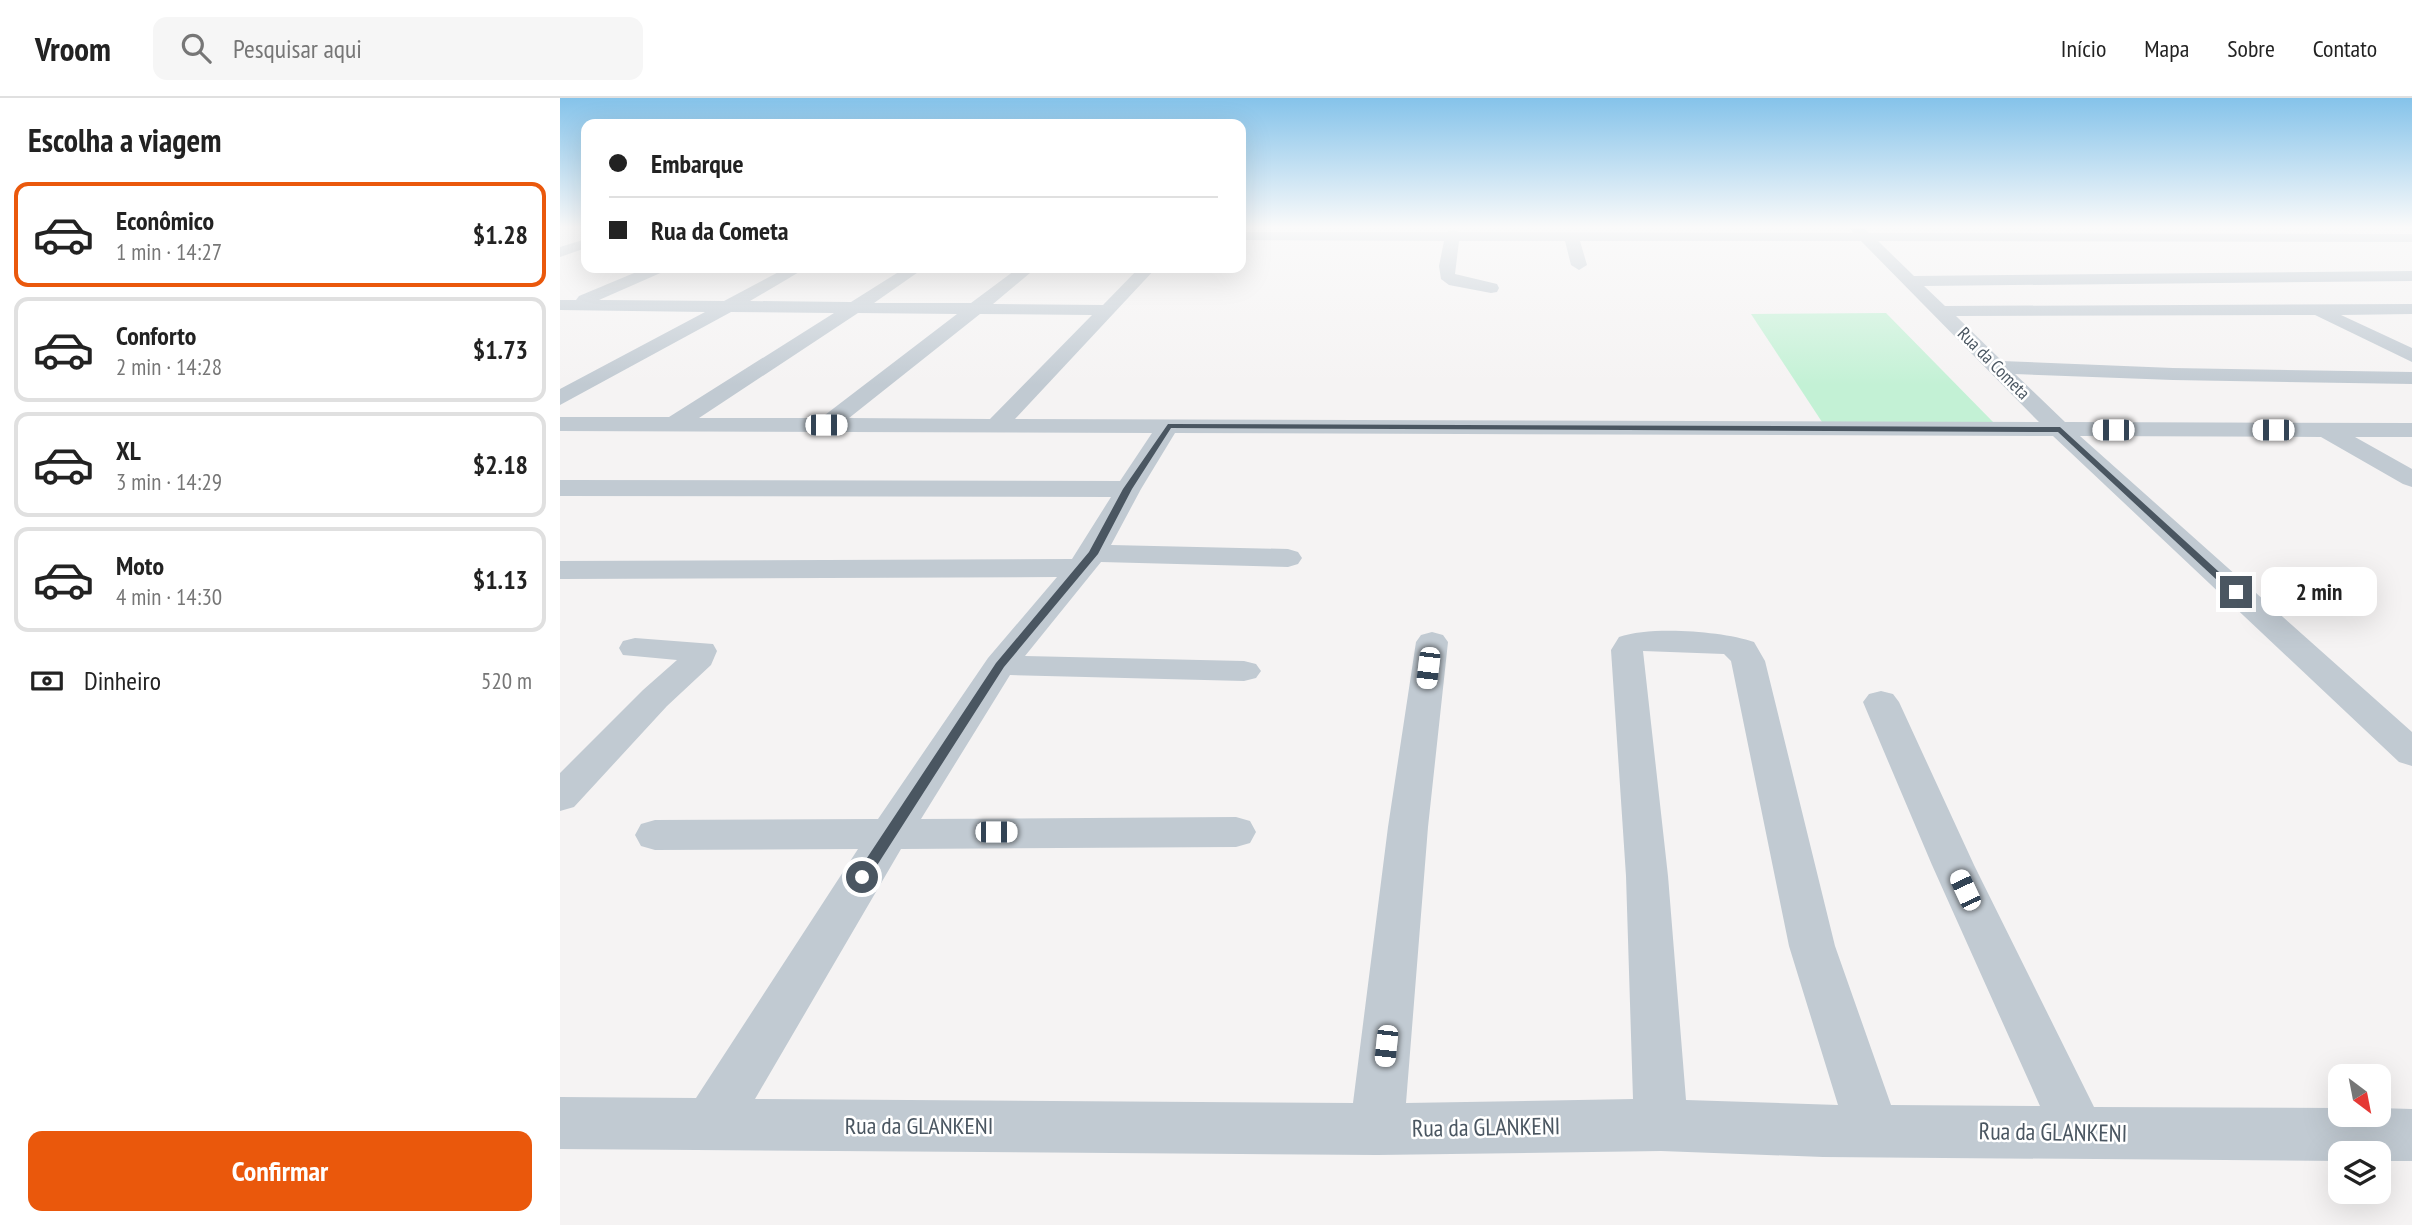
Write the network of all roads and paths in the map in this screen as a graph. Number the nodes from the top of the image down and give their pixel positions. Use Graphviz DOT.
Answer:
graph roads {
  1 [pos="629,281"];
  2 [pos="775,281"];
  3 [pos="897,281"];
  4 [pos="1012,281"];
  5 [pos="1136,281"];
  6 [pos="1454,281"];
  7 [pos="1911,281"];
  8 [pos="1945,281"];
  9 [pos="2257,281"];
  10 [pos="1491,288"];
  11 [pos="565,307"];
  12 [pos="726,307"];
  13 [pos="857,307"];
  14 [pos="2316,309"];
  15 [pos="2412,309"];
  16 [pos="975,310"];
  17 [pos="1108,310"];
  18 [pos="1942,311"];
  19 [pos="2412,356"];
  20 [pos="1997,367"];
  21 [pos="2412,379"];
  22 [pos="560,398"];
  23 [pos="560,424"];
  24 [pos="674,424"];
  25 [pos="826,425"];
  26 [pos="996,425"];
  27 [pos="1168,426"];
  28 [pos="2060,430"];
  29 [pos="2326,430"];
  30 [pos="2412,430"];
  31 [pos="2412,479"];
  32 [pos="560,488"];
  33 [pos="1128,489"];
  34 [pos="1288,558"];
  35 [pos="1088,561"];
  36 [pos="560,570"];
  37 [pos="1432,642"];
  38 [pos="635,648"];
  39 [pos="1000,665"];
  40 [pos="1244,671"];
  41 [pos="1881,702"];
  42 [pos="2412,753"];
  43 [pos="560,797"];
  44 [pos="1236,832"];
  45 [pos="890,833"];
  46 [pos="654,835"];
  47 [pos="560,1123"];
  48 [pos="711,1123"];
  49 [pos="1661,1125"];
  50 [pos="1377,1129"];
  51 [pos="1873,1130"];
  52 [pos="2079,1133"];
  53 [pos="2412,1135"];
  1 -- 11 [label="street"];
  2 -- 12 [label="street"];
  3 -- 13 [label="street"];
  4 -- 16 [label="street"];
  5 -- 17 [label="street"];
  6 -- 10 [label="street"];
  7 -- 8 [label="street"];
  7 -- 18 [label="street, Rua da Cometa"];
  9 -- 14 [label="street"];
  11 -- 12 [label="street"];
  12 -- 13 [label="street"];
  12 -- 22 [label="street"];
  13 -- 16 [label="street"];
  13 -- 24 [label="street"];
  14 -- 15 [label="street"];
  14 -- 18 [label="street"];
  14 -- 19 [label="street"];
  16 -- 17 [label="street"];
  16 -- 25 [label="street"];
  17 -- 26 [label="street"];
  18 -- 20 [label="street, Rua da Cometa"];
  20 -- 21 [label="street"];
  20 -- 28 [label="street, Rua da Cometa"];
  23 -- 24 [label="street"];
  24 -- 25 [label="street"];
  25 -- 26 [label="street"];
  26 -- 27 [label="street"];
  27 -- 28 [label="street"];
  27 -- 33 [label="street"];
  28 -- 29 [label="street"];
  28 -- 42 [label="street, Rua da Cometa"];
  29 -- 30 [label="street"];
  29 -- 31 [label="street"];
  32 -- 33 [label="street"];
  33 -- 35 [label="street"];
  34 -- 35 [label="street"];
  35 -- 36 [label="street"];
  35 -- 39 [label="street"];
  37 -- 50 [label="street"];
  38 -- 43 [label="street"];
  39 -- 40 [label="street"];
  39 -- 45 [label="street"];
  41 -- 52 [label="street"];
  44 -- 45 [label="street"];
  45 -- 46 [label="street"];
  45 -- 48 [label="street"];
  47 -- 48 [label="street, Rua da GLANKENI"];
  48 -- 50 [label="street, Rua da GLANKENI"];
  49 -- 50 [label="street, Rua da GLANKENI"];
  49 -- 51 [label="street, Rua da GLANKENI"];
  49 -- 51 [label="street"];
  51 -- 52 [label="street, Rua da GLANKENI"];
  52 -- 53 [label="street, Rua da GLANKENI"];
}
